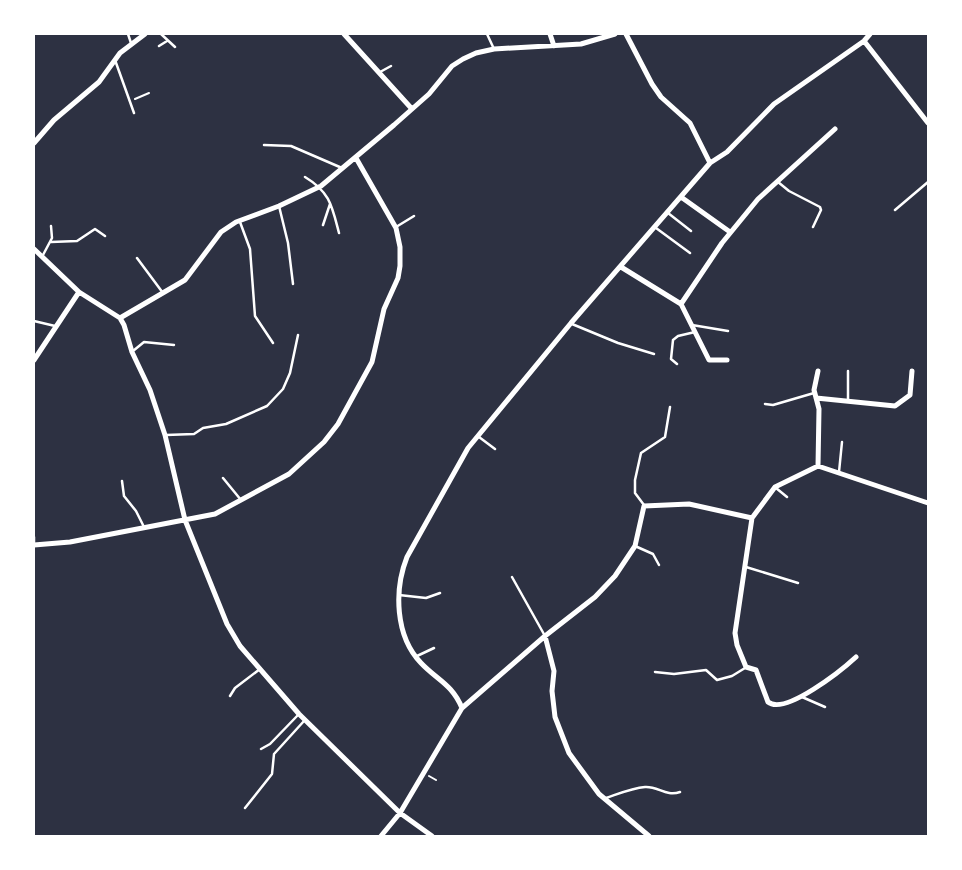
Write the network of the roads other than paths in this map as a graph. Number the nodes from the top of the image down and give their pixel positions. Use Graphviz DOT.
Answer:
graph roads {
  1 [pos="128,34"];
  2 [pos="145,34"];
  3 [pos="162,34"];
  4 [pos="344,34"];
  5 [pos="487,34"];
  6 [pos="550,34"];
  7 [pos="615,34"];
  8 [pos="626,34"];
  9 [pos="870,34"];
  10 [pos="167,41"];
  11 [pos="864,41"];
  12 [pos="132,44"];
  13 [pos="159,46"];
  14 [pos="554,46"];
  15 [pos="175,47"];
  16 [pos="494,49"];
  17 [pos="114,59"];
  18 [pos="391,66"];
  19 [pos="379,73"];
  20 [pos="412,109"];
  21 [pos="134,114"];
  22 [pos="928,123"];
  23 [pos="835,128"];
  24 [pos="34,143"];
  25 [pos="264,145"];
  26 [pos="356,158"];
  27 [pos="710,163"];
  28 [pos="343,168"];
  29 [pos="305,177"];
  30 [pos="778,182"];
  31 [pos="928,182"];
  32 [pos="321,186"];
  33 [pos="681,197"];
  34 [pos="331,202"];
  35 [pos="280,206"];
  36 [pos="895,210"];
  37 [pos="668,213"];
  38 [pos="414,216"];
  39 [pos="239,221"];
  40 [pos="323,225"];
  41 [pos="51,226"];
  42 [pos="813,227"];
  43 [pos="396,228"];
  44 [pos="656,228"];
  45 [pos="691,231"];
  46 [pos="730,232"];
  47 [pos="339,233"];
  48 [pos="105,236"];
  49 [pos="51,242"];
  50 [pos="34,248"];
  51 [pos="690,253"];
  52 [pos="43,255"];
  53 [pos="137,258"];
  54 [pos="621,267"];
  55 [pos="293,284"];
  56 [pos="79,292"];
  57 [pos="164,294"];
  58 [pos="681,304"];
  59 [pos="120,318"];
  60 [pos="34,321"];
  61 [pos="571,323"];
  62 [pos="691,325"];
  63 [pos="56,326"];
  64 [pos="728,331"];
  65 [pos="695,332"];
  66 [pos="298,335"];
  67 [pos="273,343"];
  68 [pos="174,345"];
  69 [pos="132,352"];
  70 [pos="654,354"];
  71 [pos="34,360"];
  72 [pos="727,360"];
  73 [pos="677,364"];
  74 [pos="818,371"];
  75 [pos="848,371"];
  76 [pos="912,371"];
  77 [pos="815,396"];
  78 [pos="848,402"];
  79 [pos="765,404"];
  80 [pos="670,407"];
  81 [pos="165,435"];
  82 [pos="478,436"];
  83 [pos="842,442"];
  84 [pos="495,449"];
  85 [pos="818,466"];
  86 [pos="839,473"];
  87 [pos="223,478"];
  88 [pos="122,481"];
  89 [pos="775,487"];
  90 [pos="787,496"];
  91 [pos="242,501"];
  92 [pos="928,503"];
  93 [pos="644,506"];
  94 [pos="752,518"];
  95 [pos="186,520"];
  96 [pos="145,528"];
  97 [pos="34,537"];
  98 [pos="34,545"];
  99 [pos="635,546"];
  100 [pos="659,565"];
  101 [pos="746,567"];
  102 [pos="512,577"];
  103 [pos="798,583"];
  104 [pos="440,593"];
  105 [pos="398,595"];
  106 [pos="545,636"];
  107 [pos="434,648"];
  108 [pos="416,657"];
  109 [pos="856,657"];
  110 [pos="746,667"];
  111 [pos="260,669"];
  112 [pos="654,672"];
  113 [pos="230,696"];
  114 [pos="801,697"];
  115 [pos="825,707"];
  116 [pos="462,708"];
  117 [pos="299,714"];
  118 [pos="306,720"];
  119 [pos="261,749"];
  120 [pos="680,792"];
  121 [pos="605,799"];
  122 [pos="245,808"];
  123 [pos="400,814"];
  124 [pos="381,836"];
  125 [pos="432,836"];
  126 [pos="649,836"];
  1 -- 12 [label="lane"];
  2 -- 12 [label="street"];
  3 -- 10 [label="lane"];
  4 -- 19 [label="street"];
  5 -- 16 [label="lane"];
  6 -- 14 [label="street"];
  7 -- 14 [label="street"];
  8 -- 27 [label="street"];
  9 -- 11 [label="street"];
  10 -- 13 [label="lane"];
  10 -- 15 [label="lane"];
  11 -- 22 [label="street"];
  11 -- 27 [label="street"];
  12 -- 17 [label="street"];
  14 -- 16 [label="street"];
  16 -- 20 [label="street"];
  17 -- 21 [label="lane"];
  17 -- 24 [label="street"];
  18 -- 19 [label="lane"];
  19 -- 20 [label="street"];
  20 -- 26 [label="street"];
  23 -- 30 [label="street"];
  25 -- 28 [label="lane"];
  26 -- 28 [label="street"];
  26 -- 43 [label="street"];
  27 -- 33 [label="street"];
  28 -- 32 [label="street"];
  29 -- 32 [label="lane"];
  30 -- 42 [label="lane"];
  30 -- 46 [label="street"];
  31 -- 36 [label="lane"];
  32 -- 34 [label="lane"];
  32 -- 35 [label="street"];
  33 -- 37 [label="street"];
  33 -- 46 [label="street"];
  34 -- 40 [label="lane"];
  34 -- 47 [label="lane"];
  35 -- 39 [label="street"];
  35 -- 55 [label="lane"];
  37 -- 44 [label="street"];
  37 -- 45 [label="lane"];
  38 -- 43 [label="lane"];
  39 -- 57 [label="street"];
  39 -- 67 [label="lane"];
  41 -- 49 [label="lane"];
  43 -- 91 [label="street"];
  44 -- 51 [label="lane"];
  44 -- 54 [label="street"];
  46 -- 58 [label="street"];
  48 -- 49 [label="lane"];
  49 -- 52 [label="lane"];
  50 -- 52 [label="street"];
  52 -- 56 [label="street"];
  53 -- 57 [label="lane"];
  54 -- 58 [label="street"];
  54 -- 61 [label="street"];
  56 -- 59 [label="street"];
  56 -- 63 [label="street"];
  57 -- 59 [label="street"];
  58 -- 62 [label="street"];
  59 -- 69 [label="street"];
  60 -- 63 [label="lane"];
  61 -- 70 [label="lane"];
  61 -- 82 [label="street"];
  62 -- 64 [label="lane"];
  62 -- 65 [label="street"];
  63 -- 71 [label="street"];
  65 -- 72 [label="street"];
  65 -- 73 [label="lane"];
  66 -- 81 [label="lane"];
  68 -- 69 [label="lane"];
  69 -- 81 [label="street"];
  74 -- 77 [label="street"];
  75 -- 78 [label="lane"];
  76 -- 78 [label="street"];
  77 -- 78 [label="street"];
  77 -- 79 [label="lane"];
  77 -- 85 [label="street"];
  80 -- 93 [label="lane"];
  81 -- 95 [label="street"];
  82 -- 84 [label="lane"];
  82 -- 105 [label="street"];
  83 -- 86 [label="lane"];
  85 -- 86 [label="street"];
  85 -- 89 [label="street"];
  86 -- 92 [label="street"];
  87 -- 91 [label="lane"];
  88 -- 96 [label="lane"];
  89 -- 90 [label="lane"];
  89 -- 94 [label="street"];
  91 -- 95 [label="street"];
  93 -- 94 [label="street"];
  93 -- 99 [label="street"];
  94 -- 101 [label="street"];
  95 -- 96 [label="street"];
  95 -- 111 [label="street"];
  96 -- 98 [label="street"];
  97 -- 98 [label="lane"];
  99 -- 100 [label="lane"];
  99 -- 106 [label="street"];
  101 -- 103 [label="lane"];
  101 -- 110 [label="street"];
  102 -- 106 [label="lane"];
  104 -- 105 [label="lane"];
  105 -- 108 [label="street"];
  106 -- 116 [label="street"];
  106 -- 121 [label="street"];
  107 -- 108 [label="lane"];
  108 -- 116 [label="street"];
  109 -- 114 [label="street"];
  110 -- 112 [label="lane"];
  110 -- 114 [label="street"];
  111 -- 113 [label="lane"];
  111 -- 117 [label="street"];
  114 -- 115 [label="lane"];
  116 -- 123 [label="street"];
  117 -- 118 [label="street"];
  117 -- 119 [label="lane"];
  118 -- 122 [label="lane"];
  118 -- 123 [label="street"];
  120 -- 121 [label="lane"];
  121 -- 126 [label="street"];
  123 -- 124 [label="street"];
  123 -- 125 [label="street"];
}
